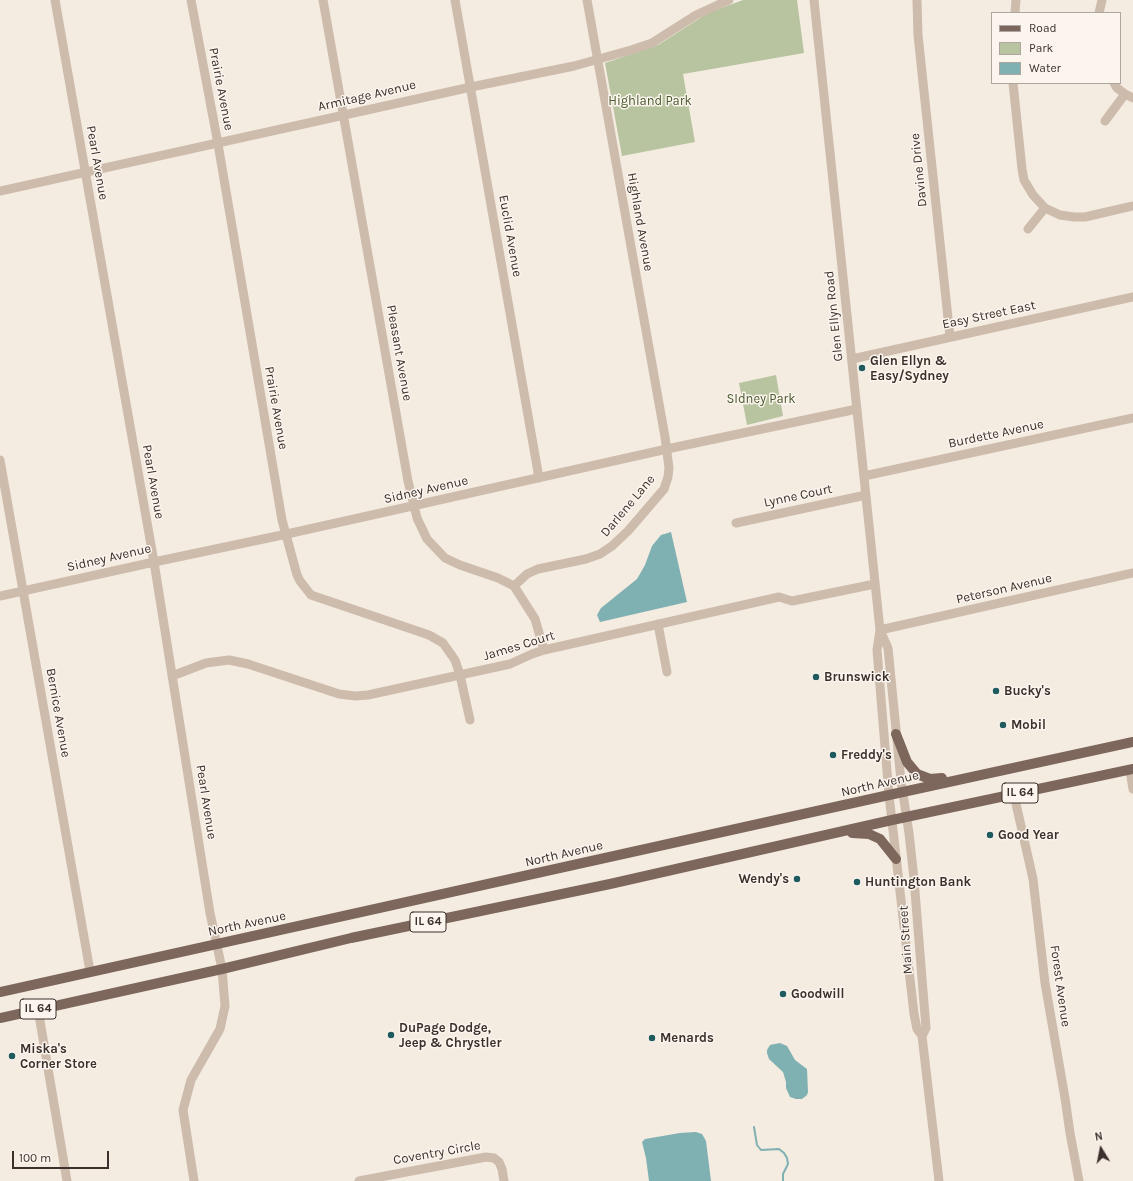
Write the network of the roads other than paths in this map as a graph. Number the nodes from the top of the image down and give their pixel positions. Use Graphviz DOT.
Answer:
graph roads {
  1 [pos="55,0"];
  2 [pos="191,0"];
  3 [pos="323,0"];
  4 [pos="455,0"];
  5 [pos="587,0"];
  6 [pos="729,0"];
  7 [pos="814,0"];
  8 [pos="917,0"];
  9 [pos="1016,0"];
  10 [pos="1102,0"];
  11 [pos="1015,12"];
  12 [pos="1099,12"];
  13 [pos="598,59"];
  14 [pos="1013,84"];
  15 [pos="1115,84"];
  16 [pos="470,87"];
  17 [pos="1129,96"];
  18 [pos="344,114"];
  19 [pos="1105,121"];
  20 [pos="218,144"];
  21 [pos="85,173"];
  22 [pos="0,191"];
  23 [pos="1133,206"];
  24 [pos="1045,208"];
  25 [pos="1028,229"];
  26 [pos="1133,297"];
  27 [pos="950,337"];
  28 [pos="852,359"];
  29 [pos="857,409"];
  30 [pos="1133,418"];
  31 [pos="667,449"];
  32 [pos="0,460"];
  33 [pos="864,476"];
  34 [pos="539,478"];
  35 [pos="866,495"];
  36 [pos="414,505"];
  37 [pos="736,523"];
  38 [pos="286,534"];
  39 [pos="154,562"];
  40 [pos="1133,574"];
  41 [pos="875,584"];
  42 [pos="514,586"];
  43 [pos="23,591"];
  44 [pos="0,596"];
  45 [pos="658,624"];
  46 [pos="880,630"];
  47 [pos="544,650"];
  48 [pos="667,672"];
  49 [pos="460,675"];
  50 [pos="172,676"];
  51 [pos="470,720"];
  52 [pos="896,734"];
  53 [pos="1133,742"];
  54 [pos="1131,769"];
  55 [pos="993,772"];
  56 [pos="1133,789"];
  57 [pos="903,792"];
  58 [pos="889,795"];
  59 [pos="1014,795"];
  60 [pos="907,817"];
  61 [pos="892,820"];
  62 [pos="826,836"];
  63 [pos="896,859"];
  64 [pos="217,943"];
  65 [pos="222,969"];
  66 [pos="90,971"];
  67 [pos="0,992"];
  68 [pos="38,1009"];
  69 [pos="0,1018"];
  70 [pos="922,1036"];
  71 [pos="67,1181"];
  72 [pos="194,1181"];
  73 [pos="359,1181"];
  74 [pos="504,1181"];
  75 [pos="939,1181"];
  76 [pos="1079,1181"];
  1 -- 21 [label="street, Pearl Avenue"];
  2 -- 20 [label="street, Prairie Avenue"];
  3 -- 18 [label="street, Pleasant Avenue"];
  4 -- 16 [label="street, Euclid Avenue"];
  5 -- 13 [label="street, Highland Avenue"];
  6 -- 13 [label="street, Armitage Avenue"];
  7 -- 28 [label="street, Glen Ellyn Road"];
  8 -- 27 [label="street, Davine Drive"];
  9 -- 11 [label="street"];
  10 -- 12 [label="street"];
  13 -- 16 [label="street, Armitage Avenue"];
  13 -- 31 [label="street, Highland Avenue"];
  14 -- 24 [label="street"];
  15 -- 17 [label="street"];
  16 -- 18 [label="street, Armitage Avenue"];
  16 -- 34 [label="street, Euclid Avenue"];
  17 -- 19 [label="street"];
  18 -- 20 [label="street, Armitage Avenue"];
  18 -- 36 [label="street, Pleasant Avenue"];
  20 -- 21 [label="street, Armitage Avenue"];
  20 -- 38 [label="street, Prairie Avenue"];
  21 -- 22 [label="street, Armitage Avenue"];
  21 -- 39 [label="street, Pearl Avenue"];
  23 -- 24 [label="street"];
  24 -- 25 [label="street"];
  26 -- 27 [label="street, Easy Street East"];
  27 -- 28 [label="street, Easy Street East"];
  28 -- 29 [label="street, Glen Ellyn Road"];
  29 -- 31 [label="street, Sidney Avenue"];
  29 -- 33 [label="street, Glen Ellyn Road"];
  30 -- 33 [label="street, Burdette Avenue"];
  31 -- 34 [label="street, Sidney Avenue"];
  31 -- 42 [label="street, Darlene Lane"];
  32 -- 43 [label="street, Bernice Avenue"];
  33 -- 35 [label="street, Glen Ellyn Road"];
  34 -- 36 [label="street, Sidney Avenue"];
  35 -- 37 [label="street, Lynne Court"];
  35 -- 41 [label="street, Glen Ellyn Road"];
  36 -- 38 [label="street, Sidney Avenue"];
  36 -- 42 [label="street, Pleasant Avenue"];
  38 -- 39 [label="street, Sidney Avenue"];
  38 -- 49 [label="street, Prairie Avenue"];
  39 -- 43 [label="street, Sidney Avenue"];
  39 -- 50 [label="street, Pearl Avenue"];
  40 -- 46 [label="street, Peterson Avenue"];
  41 -- 45 [label="street, James Court"];
  41 -- 46 [label="street, Glen Ellyn Road"];
  42 -- 47 [label="street"];
  43 -- 44 [label="street, Sidney Avenue"];
  43 -- 66 [label="street, Bernice Avenue"];
  45 -- 47 [label="street, James Court"];
  45 -- 48 [label="street"];
  46 -- 52 [label="street, Glen Ellyn Road"];
  46 -- 58 [label="street, Glen Ellyn Road"];
  47 -- 49 [label="street, James Court"];
  49 -- 50 [label="street, James Court"];
  49 -- 51 [label="street, Prairie Avenue"];
  50 -- 64 [label="street, Pearl Avenue"];
  52 -- 55 [label="main road"];
  52 -- 57 [label="street, Glen Ellyn Road"];
  53 -- 55 [label="main road, North Avenue / IL 64"];
  54 -- 56 [label="street"];
  54 -- 59 [label="main road, IL 64"];
  55 -- 57 [label="main road, North Avenue / IL 64"];
  57 -- 58 [label="main road, North Avenue / IL 64"];
  57 -- 60 [label="street, Glen Ellyn Road"];
  58 -- 61 [label="street, Glen Ellyn Road"];
  58 -- 64 [label="main road, North Avenue / IL 64"];
  59 -- 60 [label="main road, IL 64"];
  59 -- 76 [label="street, Forest Avenue"];
  60 -- 61 [label="main road, IL 64"];
  60 -- 70 [label="street, Main Street"];
  61 -- 62 [label="main road, IL 64"];
  61 -- 63 [label="street, Main Street"];
  62 -- 63 [label="main road"];
  62 -- 65 [label="main road, IL 64"];
  63 -- 70 [label="street, Main Street"];
  64 -- 65 [label="street, Pearl Avenue"];
  64 -- 66 [label="main road, North Avenue / IL 64"];
  65 -- 68 [label="main road, IL 64"];
  65 -- 72 [label="street, Pearl Avenue"];
  66 -- 67 [label="main road, North Avenue / IL 64"];
  68 -- 69 [label="main road, IL 64"];
  68 -- 71 [label="street"];
  70 -- 75 [label="street, Main Street"];
  73 -- 74 [label="street, Coventry Circle"];
}
